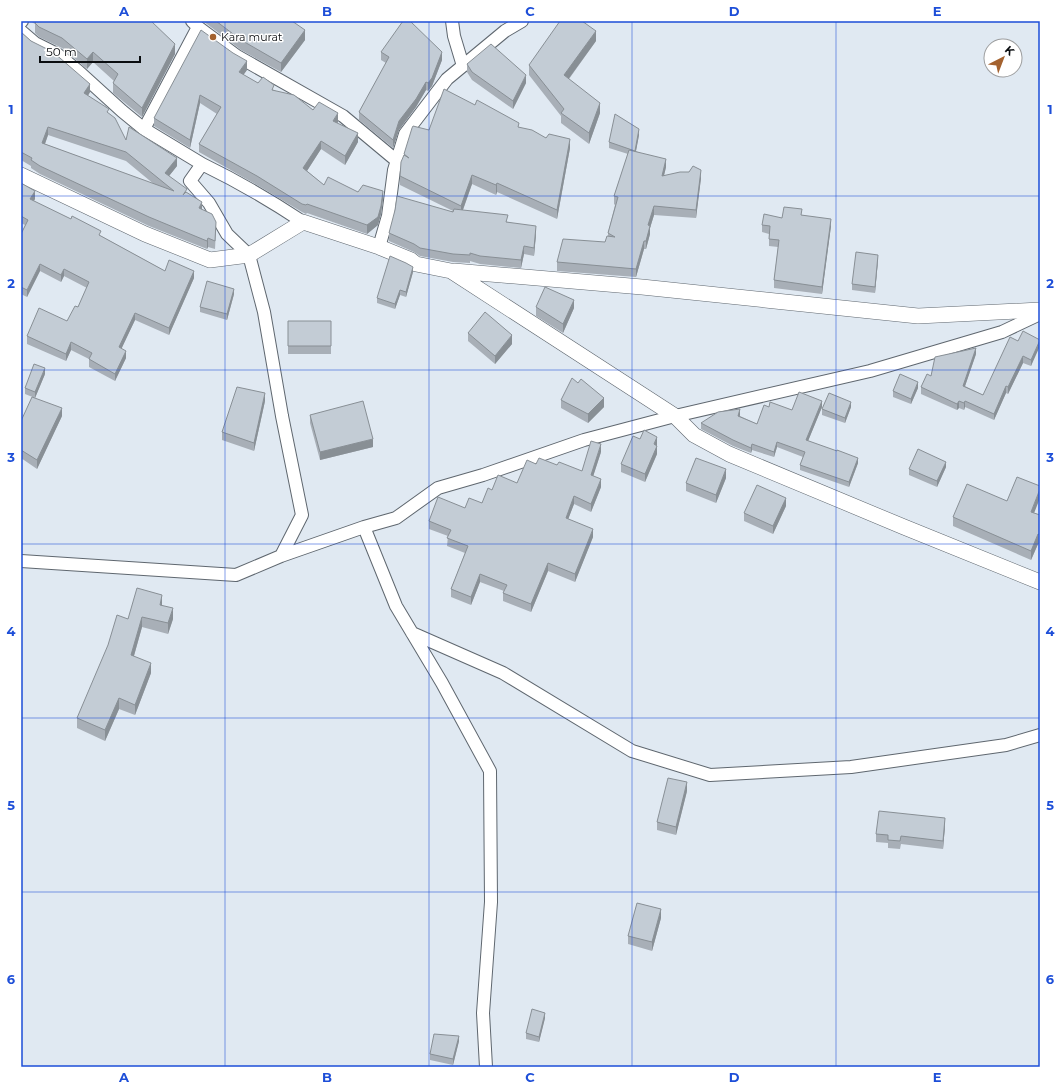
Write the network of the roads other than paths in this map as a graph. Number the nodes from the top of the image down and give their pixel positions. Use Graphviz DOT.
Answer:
graph roads {
  1 [pos="452,21"];
  2 [pos="522,21"];
  3 [pos="195,24"];
  4 [pos="21,32"];
  5 [pos="462,66"];
  6 [pos="144,129"];
  7 [pos="397,161"];
  8 [pos="202,164"];
  9 [pos="21,175"];
  10 [pos="303,222"];
  11 [pos="379,247"];
  12 [pos="249,256"];
  13 [pos="451,271"];
  14 [pos="1040,310"];
  15 [pos="1040,314"];
  16 [pos="675,416"];
  17 [pos="364,527"];
  18 [pos="281,556"];
  19 [pos="21,561"];
  20 [pos="1040,582"];
  21 [pos="412,633"];
  22 [pos="1040,735"];
  23 [pos="486,1067"];
  1 -- 5 [label="street"];
  2 -- 5 [label="street"];
  3 -- 6 [label="street"];
  3 -- 7 [label="street"];
  4 -- 6 [label="street"];
  5 -- 7 [label="street"];
  6 -- 8 [label="street"];
  7 -- 11 [label="street"];
  8 -- 10 [label="street"];
  8 -- 12 [label="street"];
  9 -- 12 [label="street"];
  10 -- 11 [label="street"];
  10 -- 12 [label="street"];
  11 -- 13 [label="street"];
  12 -- 18 [label="street"];
  13 -- 14 [label="street"];
  13 -- 16 [label="street"];
  15 -- 16 [label="street"];
  16 -- 17 [label="street"];
  16 -- 20 [label="street"];
  17 -- 18 [label="street"];
  17 -- 21 [label="street"];
  18 -- 19 [label="street"];
  21 -- 22 [label="street"];
  21 -- 23 [label="street"];
}
